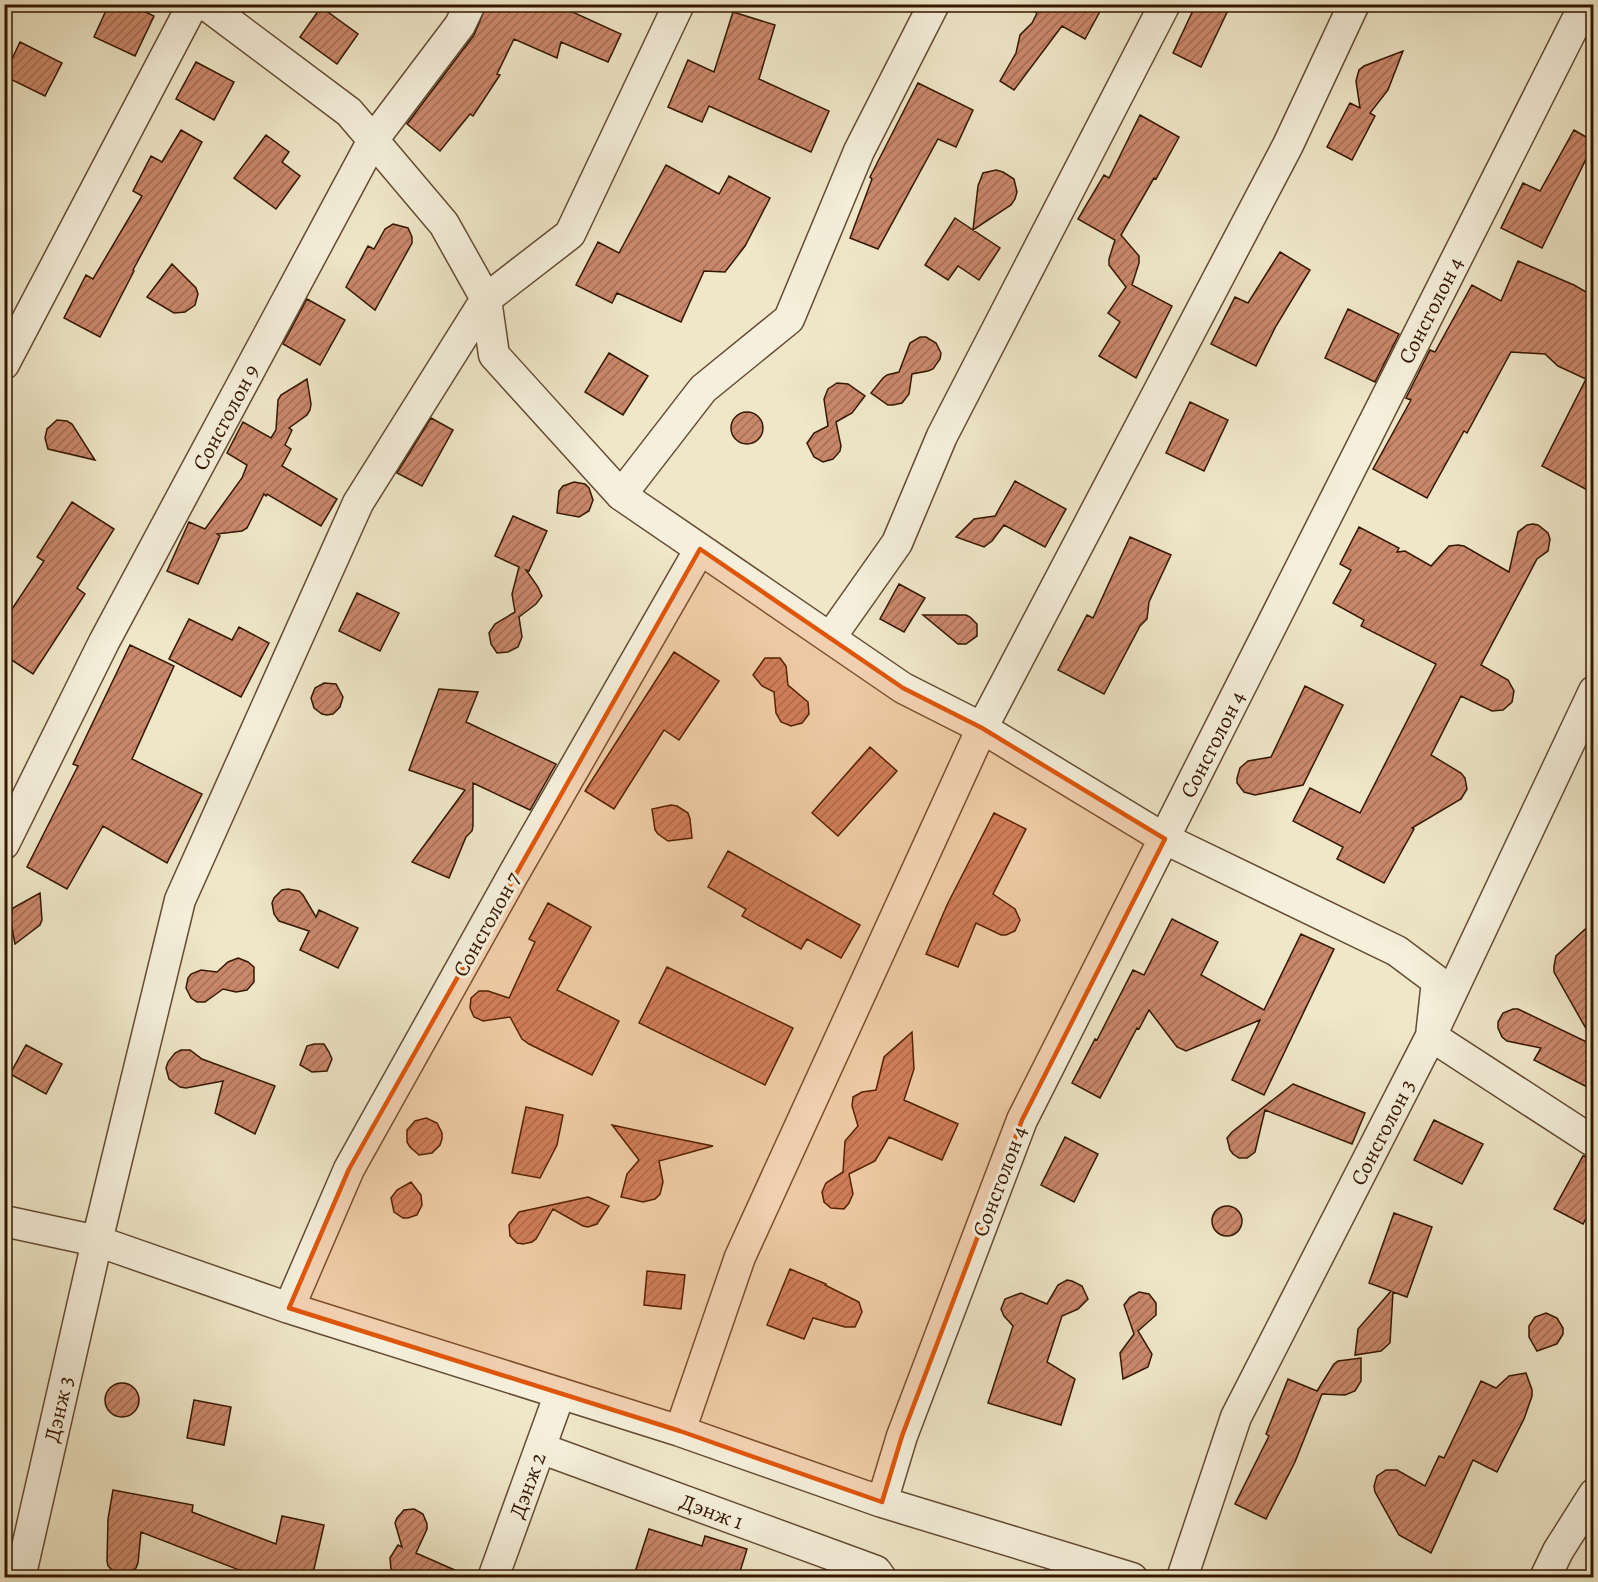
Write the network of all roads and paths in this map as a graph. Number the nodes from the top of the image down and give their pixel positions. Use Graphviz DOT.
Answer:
graph roads {
  1 [pos="193,4"];
  2 [pos="205,4"];
  3 [pos="470,4"];
  4 [pos="680,4"];
  5 [pos="934,4"];
  6 [pos="1165,4"];
  7 [pos="1354,4"];
  8 [pos="1585,4"];
  9 [pos="373,140"];
  10 [pos="486,299"];
  11 [pos="4,364"];
  12 [pos="621,495"];
  13 [pos="700,549"];
  14 [pos="830,638"];
  15 [pos="1593,691"];
  16 [pos="982,728"];
  17 [pos="1165,839"];
  18 [pos="4,844"];
  19 [pos="1431,1036"];
  20 [pos="1593,1142"];
  21 [pos="4,1221"];
  22 [pos="97,1241"];
  23 [pos="289,1308"];
  24 [pos="560,1393"];
  25 [pos="680,1431"];
  26 [pos="540,1448"];
  27 [pos="1593,1494"];
  28 [pos="882,1502"];
  29 [pos="20,1578"];
  30 [pos="493,1578"];
  31 [pos="881,1578"];
  32 [pos="1132,1578"];
  33 [pos="1182,1578"];
  34 [pos="1545,1578"];
  1 -- 11 [label="street"];
  2 -- 9 [label="street"];
  3 -- 9 [label="street, Сонсголон 9"];
  4 -- 10 [label="street"];
  5 -- 12 [label="street"];
  6 -- 14 [label="street"];
  7 -- 16 [label="street"];
  8 -- 17 [label="street, Сонсголон 4"];
  9 -- 10 [label="street"];
  9 -- 18 [label="street, Сонсголон 9"];
  10 -- 12 [label="street"];
  10 -- 22 [label="street, Дэнж 3"];
  12 -- 13 [label="street"];
  13 -- 14 [label="street"];
  13 -- 23 [label="street, Сонсголон 7"];
  14 -- 16 [label="street"];
  15 -- 19 [label="street, Сонсголон 3"];
  16 -- 17 [label="street"];
  16 -- 25 [label="street"];
  17 -- 19 [label="street"];
  17 -- 28 [label="street, Сонсголон 4"];
  19 -- 20 [label="street"];
  19 -- 33 [label="street, Сонсголон 3"];
  21 -- 22 [label="street"];
  22 -- 23 [label="street"];
  22 -- 29 [label="street, Дэнж 3"];
  23 -- 24 [label="street"];
  24 -- 25 [label="street"];
  24 -- 26 [label="street, Дэнж 2"];
  25 -- 28 [label="street"];
  26 -- 30 [label="street, Дэнж 2"];
  26 -- 31 [label="street, Дэнж 1"];
  27 -- 34 [label="street"];
  28 -- 32 [label="street"];
}
